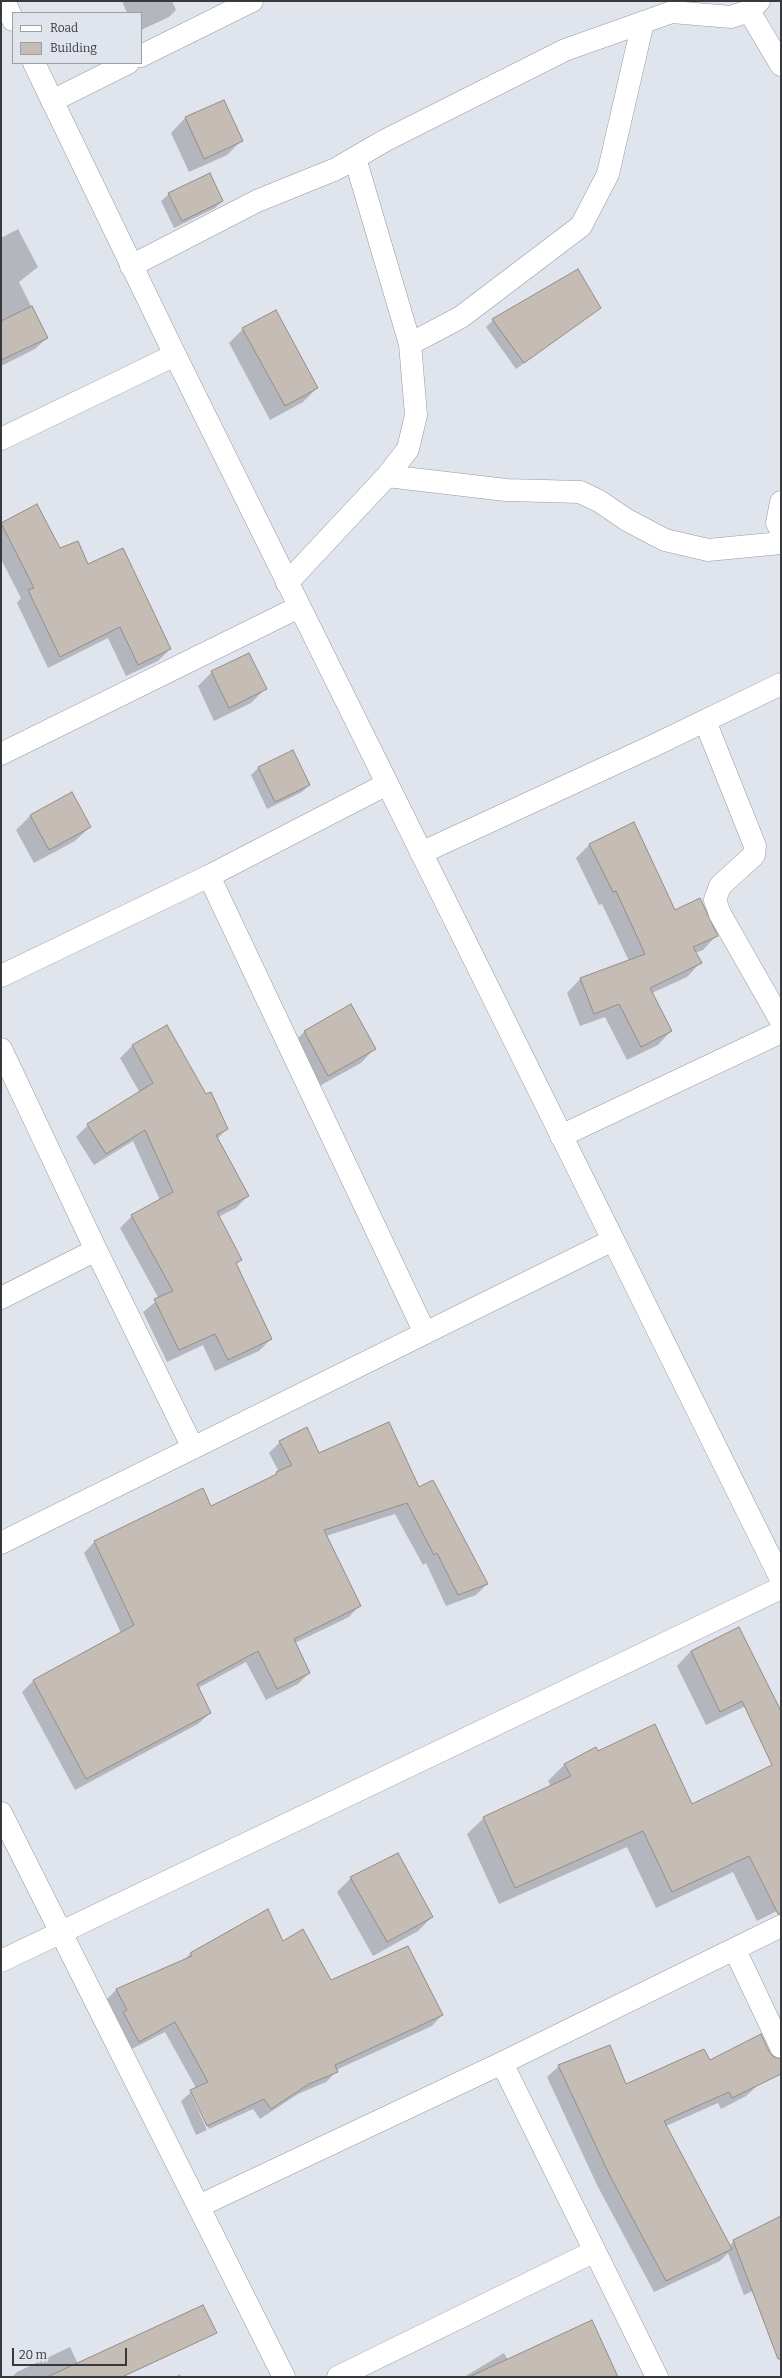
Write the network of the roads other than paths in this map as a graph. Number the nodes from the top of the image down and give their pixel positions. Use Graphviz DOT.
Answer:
graph roads {
  1 [pos="252,1"];
  2 [pos="754,6"];
  3 [pos="643,22"];
  4 [pos="142,56"];
  5 [pos="34,64"];
  6 [pos="126,64"];
  7 [pos="781,65"];
  8 [pos="52,101"];
  9 [pos="355,158"];
  10 [pos="131,266"];
  11 [pos="410,344"];
  12 [pos="175,356"];
  13 [pos="1,439"];
  14 [pos="387,476"];
  15 [pos="781,502"];
  16 [pos="781,530"];
  17 [pos="781,543"];
  18 [pos="287,583"];
  19 [pos="299,607"];
  20 [pos="781,684"];
  21 [pos="705,721"];
  22 [pos="1,754"];
  23 [pos="387,784"];
  24 [pos="421,853"];
  25 [pos="210,876"];
  26 [pos="1,976"];
  27 [pos="781,1021"];
  28 [pos="781,1032"];
  29 [pos="1,1049"];
  30 [pos="561,1136"];
  31 [pos="613,1240"];
  32 [pos="96,1250"];
  33 [pos="1,1298"];
  34 [pos="425,1333"];
  35 [pos="193,1448"];
  36 [pos="1,1543"];
  37 [pos="781,1579"];
  38 [pos="781,1588"];
  39 [pos="1,1813"];
  40 [pos="781,1926"];
  41 [pos="61,1932"];
  42 [pos="735,1950"];
  43 [pos="1,1961"];
  44 [pos="781,2047"];
  45 [pos="502,2062"];
  46 [pos="199,2206"];
  47 [pos="595,2251"];
  48 [pos="284,2377"];
  49 [pos="338,2377"];
  50 [pos="657,2377"];
  1 -- 4 [label="street"];
  2 -- 3 [label="street"];
  2 -- 7 [label="street"];
  3 -- 9 [label="street"];
  3 -- 11 [label="street"];
  5 -- 8 [label="street"];
  6 -- 8 [label="street"];
  8 -- 10 [label="street"];
  9 -- 10 [label="street"];
  9 -- 11 [label="street"];
  10 -- 12 [label="street"];
  11 -- 14 [label="street"];
  12 -- 13 [label="street"];
  12 -- 18 [label="street"];
  14 -- 17 [label="street"];
  14 -- 18 [label="street"];
  15 -- 16 [label="street"];
  18 -- 19 [label="street"];
  19 -- 22 [label="street"];
  19 -- 23 [label="street"];
  20 -- 21 [label="street"];
  21 -- 24 [label="street"];
  21 -- 27 [label="street"];
  23 -- 24 [label="street"];
  23 -- 25 [label="street"];
  24 -- 30 [label="street"];
  25 -- 26 [label="street"];
  25 -- 34 [label="street"];
  28 -- 30 [label="street"];
  29 -- 32 [label="street"];
  30 -- 31 [label="street"];
  31 -- 34 [label="street"];
  31 -- 37 [label="street"];
  32 -- 33 [label="street"];
  32 -- 35 [label="street"];
  34 -- 35 [label="street"];
  35 -- 36 [label="street"];
  38 -- 41 [label="street"];
  39 -- 41 [label="street"];
  40 -- 42 [label="street"];
  41 -- 43 [label="street"];
  41 -- 46 [label="street"];
  42 -- 44 [label="street"];
  42 -- 45 [label="street"];
  45 -- 46 [label="street"];
  45 -- 47 [label="street"];
  46 -- 48 [label="street"];
  47 -- 49 [label="street"];
  47 -- 50 [label="street"];
}
